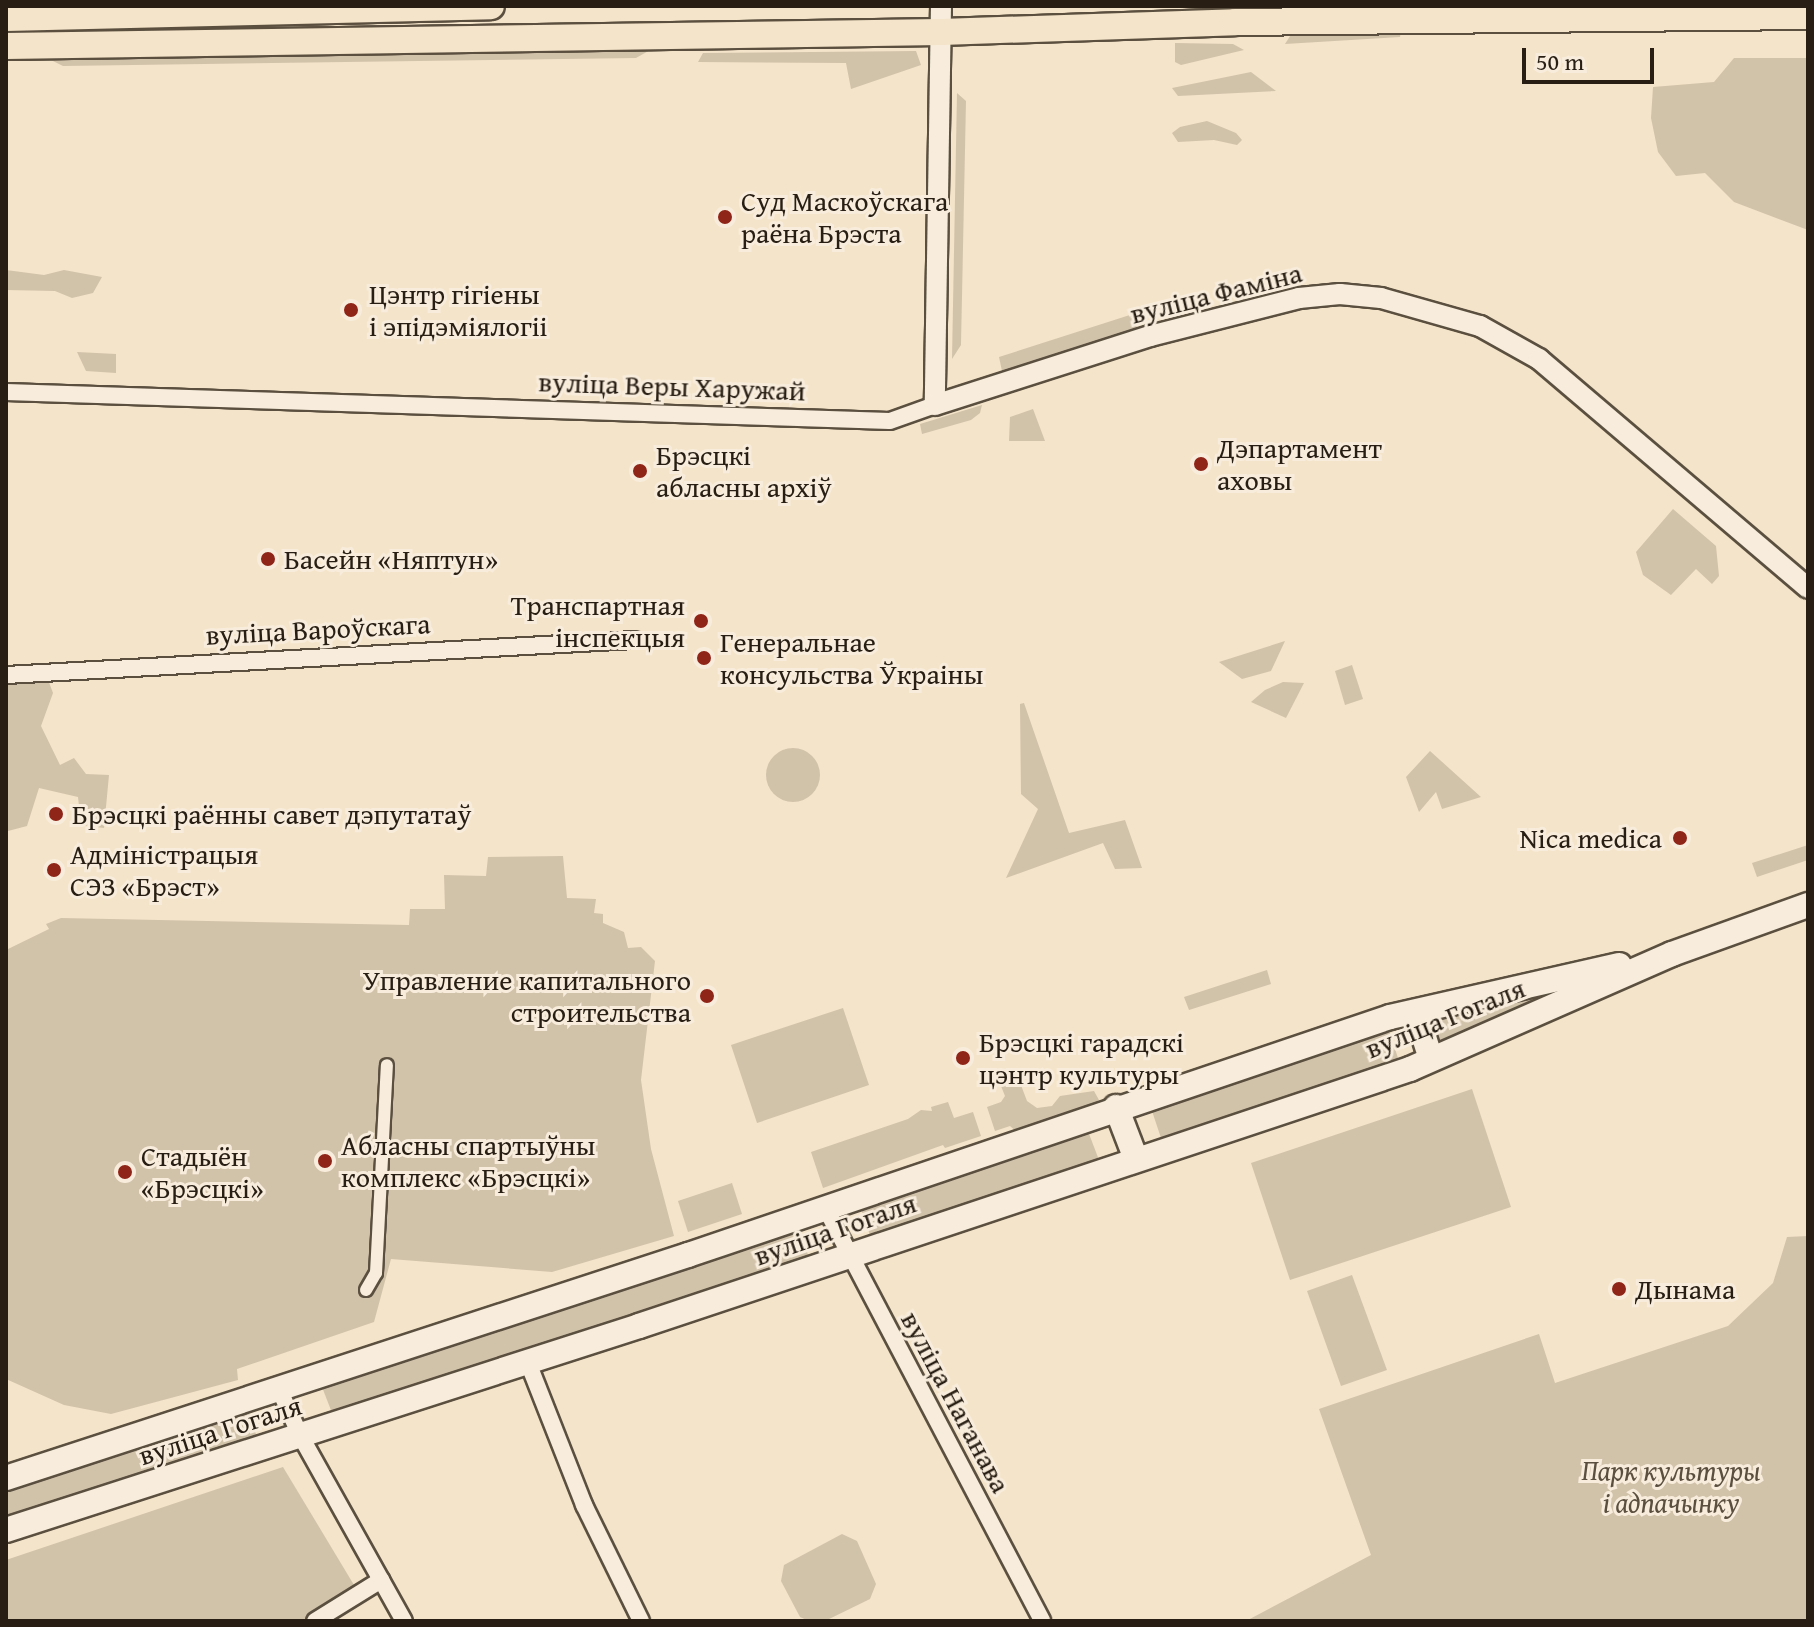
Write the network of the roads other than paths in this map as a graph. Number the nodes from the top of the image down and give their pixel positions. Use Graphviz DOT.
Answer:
graph roads {
  1 [pos="491,6"];
  2 [pos="307,10"];
  3 [pos="1808,16"];
  4 [pos="6,18"];
  5 [pos="941,19"];
  6 [pos="301,41"];
  7 [pos="6,46"];
  8 [pos="6,392"];
  9 [pos="935,405"];
  10 [pos="1808,588"];
  11 [pos="634,640"];
  12 [pos="6,675"];
  13 [pos="1808,905"];
  14 [pos="1672,954"];
  15 [pos="1416,1012"];
  16 [pos="1431,1059"];
  17 [pos="387,1065"];
  18 [pos="1116,1107"];
  19 [pos="1136,1159"];
  20 [pos="825,1207"];
  21 [pos="849,1255"];
  22 [pos="366,1290"];
  23 [pos="527,1360"];
  24 [pos="279,1389"];
  25 [pos="300,1435"];
  26 [pos="6,1478"];
  27 [pos="6,1530"];
  28 [pos="381,1580"];
  29 [pos="315,1621"];
  30 [pos="404,1621"];
  31 [pos="641,1621"];
  32 [pos="1042,1621"];
  1 -- 2 [label="main road"];
  2 -- 4 [label="main road"];
  2 -- 6 [label="main road"];
  3 -- 5 [label="main road"];
  5 -- 6 [label="main road"];
  5 -- 9 [label="street"];
  6 -- 7 [label="main road"];
  8 -- 9 [label="street, вуліца Веры Харужай"];
  9 -- 10 [label="street, вуліца Фаміна"];
  11 -- 12 [label="street, вуліца Вароўскага"];
  13 -- 14 [label="main road, вуліца Гогаля"];
  14 -- 15 [label="main road, вуліца Гогаля"];
  14 -- 16 [label="main road, вуліца Гогаля"];
  15 -- 16 [label="main road"];
  15 -- 18 [label="main road, вуліца Гогаля"];
  16 -- 19 [label="main road, вуліца Гогаля"];
  17 -- 22 [label="street"];
  18 -- 19 [label="main road"];
  18 -- 20 [label="main road, вуліца Гогаля"];
  19 -- 21 [label="main road, вуліца Гогаля"];
  20 -- 21 [label="street, вуліца Наганава"];
  20 -- 24 [label="main road, вуліца Гогаля"];
  21 -- 23 [label="main road, вуліца Гогаля"];
  21 -- 32 [label="street, вуліца Наганава"];
  23 -- 25 [label="main road, вуліца Гогаля"];
  23 -- 31 [label="street"];
  24 -- 25 [label="street"];
  24 -- 26 [label="main road, вуліца Гогаля"];
  25 -- 27 [label="main road, вуліца Гогаля"];
  25 -- 28 [label="street"];
  28 -- 29 [label="street"];
  28 -- 30 [label="street"];
}
